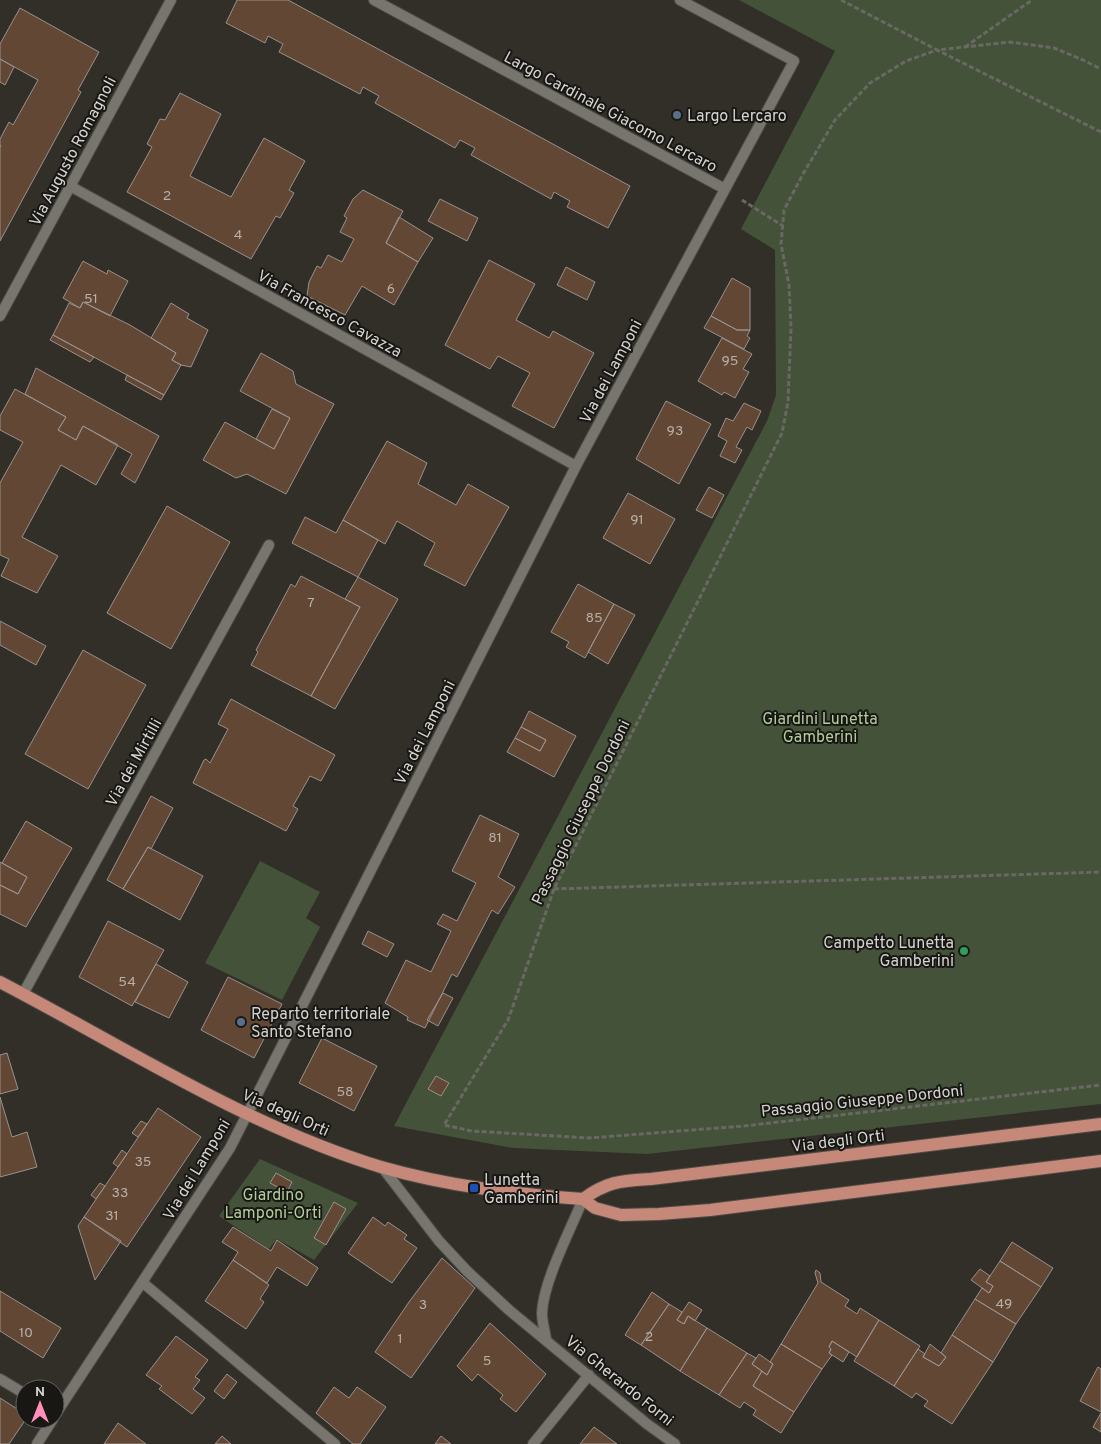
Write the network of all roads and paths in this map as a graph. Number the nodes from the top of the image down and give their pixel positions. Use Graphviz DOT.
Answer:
graph roads {
  1 [pos="171,0"];
  2 [pos="374,0"];
  3 [pos="680,0"];
  4 [pos="841,0"];
  5 [pos="1032,0"];
  6 [pos="964,48"];
  7 [pos="937,50"];
  8 [pos="1101,69"];
  9 [pos="1101,132"];
  10 [pos="70,186"];
  11 [pos="725,189"];
  12 [pos="783,226"];
  13 [pos="0,316"];
  14 [pos="576,466"];
  15 [pos="270,545"];
  16 [pos="1101,872"];
  17 [pos="554,889"];
  18 [pos="0,982"];
  19 [pos="23,994"];
  20 [pos="1101,1085"];
  21 [pos="247,1113"];
  22 [pos="1101,1124"];
  23 [pos="1101,1161"];
  24 [pos="382,1167"];
  25 [pos="583,1199"];
  26 [pos="142,1282"];
  27 [pos="546,1340"];
  28 [pos="589,1375"];
  29 [pos="0,1379"];
  30 [pos="15,1388"];
  31 [pos="65,1400"];
  32 [pos="46,1429"];
  33 [pos="37,1444"];
  34 [pos="335,1444"];
  35 [pos="533,1444"];
  36 [pos="675,1444"];
  1 -- 10 [label="street, Via Augusto Romagnoli"];
  2 -- 11 [label="street, Largo Cardinale Giacomo Lercaro"];
  3 -- 11 [label="street, Largo Cardinale Giacomo Lercaro"];
  4 -- 7 [label="path"];
  5 -- 6 [label="path"];
  6 -- 7 [label="path, Passaggio Giuseppe Dordoni"];
  6 -- 8 [label="path, Passaggio Giuseppe Dordoni"];
  7 -- 9 [label="path"];
  7 -- 12 [label="path, Passaggio Giuseppe Dordoni"];
  10 -- 13 [label="street, Via Augusto Romagnoli"];
  10 -- 14 [label="street, Via Francesco Cavazza"];
  11 -- 12 [label="path"];
  11 -- 14 [label="street, Via dei Lamponi"];
  12 -- 17 [label="path, Passaggio Giuseppe Dordoni"];
  14 -- 21 [label="street, Via dei Lamponi"];
  15 -- 19 [label="street, Via dei Mirtilli"];
  16 -- 17 [label="path"];
  17 -- 20 [label="path, Passaggio Giuseppe Dordoni"];
  18 -- 19 [label="main road, Via degli Orti"];
  19 -- 21 [label="main road, Via degli Orti"];
  21 -- 24 [label="main road, Via degli Orti"];
  21 -- 26 [label="street, Via dei Lamponi"];
  22 -- 25 [label="main road, Via degli Orti"];
  23 -- 25 [label="main road, Via degli Orti"];
  24 -- 25 [label="main road, Via degli Orti"];
  24 -- 27 [label="street, Via Gherardo Forni"];
  25 -- 27 [label="street, Via Gherardo Forni"];
  26 -- 31 [label="street, Via dei Lamponi"];
  26 -- 34 [label="street"];
  27 -- 28 [label="street, Via Gherardo Forni"];
  28 -- 35 [label="street"];
  28 -- 36 [label="street, Via Gherardo Forni"];
  29 -- 30 [label="street"];
  32 -- 33 [label="street, Via dei Lamponi"];
}
